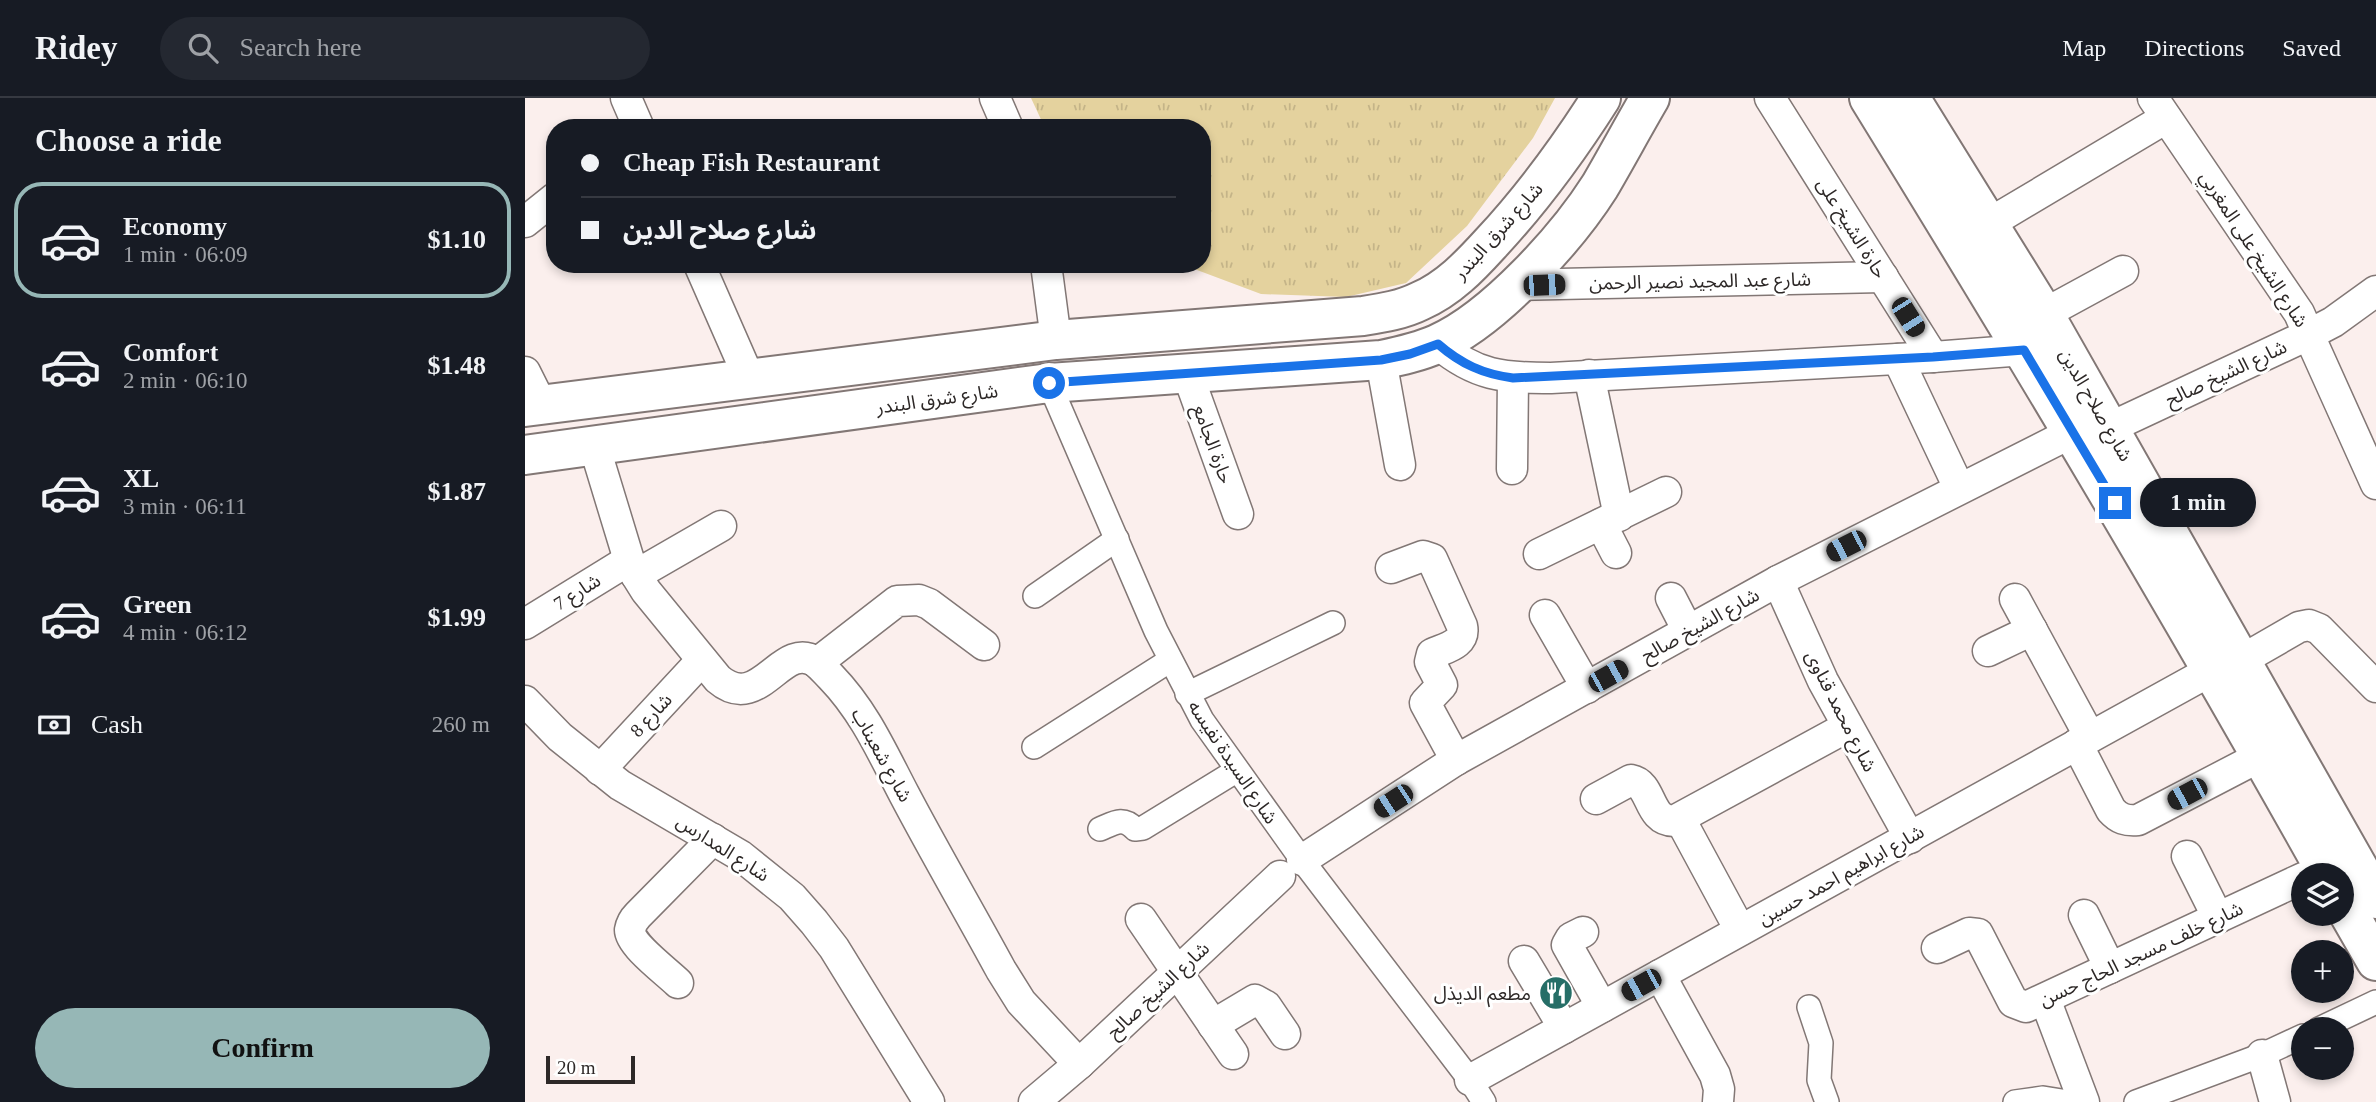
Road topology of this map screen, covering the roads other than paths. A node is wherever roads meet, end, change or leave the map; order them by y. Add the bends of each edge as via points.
1 (626, 98) edge
2 (995, 98) edge
3 (1601, 98) edge
4 (1650, 98) edge
5 (1770, 98) edge
6 (1869, 98) edge
7 (1910, 98) edge
8 (2160, 108) edge
9 (635, 119) edge
10 (1004, 119) edge
11 (546, 205) edge
12 (525, 222) edge
13 (1988, 224) junction
14 (2123, 271) dead end
15 (703, 273) edge
16 (1047, 273) edge
17 (1883, 277) junction
18 (1518, 285) junction
19 (2375, 293) edge
20 (2044, 314) junction
21 (2310, 334) junction
22 (1056, 340) junction
23 (1438, 344) junction
24 (2024, 350) junction
25 (1933, 357) junction
26 (1898, 359) junction
27 (1381, 360) junction
28 (1188, 375) junction
29 (1589, 375) junction
30 (749, 378) junction
31 (1513, 378) junction
32 (1049, 383) junction
33 (530, 394) edge
34 (2091, 430) junction
35 (594, 445) junction
36 (525, 455) edge
37 (1400, 465) dead end
38 (1512, 469) dead end
39 (2376, 484) edge
40 (1959, 488) junction
41 (1666, 492) dead end
42 (1238, 514) dead end
43 (1610, 520) junction
44 (721, 526) dead end
45 (1117, 539) junction
46 (1539, 554) dead end
47 (1616, 554) dead end
48 (633, 568) junction
49 (1391, 568) dead end
50 (1778, 581) junction
51 (1035, 596) dead end
52 (1671, 598) dead end
53 (2015, 599) dead end
54 (1545, 615) dead end
55 (1333, 623) dead end
56 (525, 624) edge
57 (2032, 630) junction
58 (1688, 631) junction
59 (984, 645) dead end
60 (1988, 650) dead end
61 (702, 660) junction
62 (1170, 661) junction
63 (817, 663) junction
64 (2226, 665) junction
65 (2371, 675) edge
66 (1587, 688) junction
67 (1187, 694) junction
68 (525, 701) edge
69 (1847, 727) junction
70 (2084, 741) junction
71 (1034, 747) dead end
72 (2261, 756) junction
73 (1456, 760) junction
74 (600, 770) junction
75 (1236, 771) junction
76 (1596, 799) dead end
77 (1680, 819) junction
78 (1100, 829) dead end
79 (1910, 838) junction
80 (713, 839) junction
81 (2187, 856) dead end
82 (2313, 863) edge
83 (1291, 868) junction
84 (2291, 890) edge
85 (2376, 899) edge
86 (2084, 915) dead end
87 (2218, 918) junction
88 (1141, 919) dead end
89 (2353, 926) edge
90 (1740, 930) junction
91 (1583, 932) dead end
92 (1937, 948) dead end
93 (1524, 961) dead end
94 (2376, 961) edge
95 (2109, 968) junction
96 (1177, 972) junction
97 (1660, 975) junction
98 (678, 983) dead end
99 (2045, 999) junction
100 (2376, 1002) edge
101 (1602, 1007) junction
102 (1809, 1007) dead end
103 (2344, 1017) edge
104 (1213, 1025) junction
105 (1564, 1028) junction
106 (1285, 1034) dead end
107 (2291, 1042) edge
108 (1233, 1054) dead end
109 (2262, 1055) junction
110 (1079, 1064) junction
111 (1477, 1091) edge
112 (1047, 1098) edge
113 (2149, 1100) edge
114 (929, 1102) edge
115 (1718, 1102) edge
116 (1828, 1102) edge
117 (2015, 1102) edge
118 (2068, 1102) edge
119 (2084, 1102) edge
120 (2275, 1102) edge

1 - 9 street
2 - 10 street
3 - 22 main road, شارع شرق البندر via 1518,214 1470,265 1421,301 1363,316
4 - 18 main road, شارع شرق البندر via 1598,188
5 - 17 street, حارة الشيخ على
6 - 24 main road, شارع صلاح الدين
7 - 13 main road, شارع صلاح الدين
8 - 13 street
8 - 21 street, شارع الشيخ على المغربي
11 - 12 street
13 - 20 main road, شارع صلاح الدين
14 - 20 street
15 - 30 street
16 - 22 street
17 - 18 street, شارع عبد المجيد نصير الرحمن
17 - 25 street, حارة الشيخ على
18 - 23 main road, شارع شرق البندر via 1464,330
19 - 21 street, شارع الشيخ صالح
20 - 34 main road, شارع صلاح الدين
21 - 34 street, شارع الشيخ صالح
21 - 39 street, شارع الشيخ على المغربي
22 - 30 main road, شارع شرق البندر
23 - 27 main road, شارع شرق البندر
23 - 31 street via 1473,368
24 - 25 street
24 - 34 main road, شارع صلاح الدين
25 - 26 street
26 - 29 street
26 - 40 street
27 - 28 main road, شارع شرق البندر
27 - 37 street
28 - 32 main road, شارع شرق البندر
28 - 42 street, حارة الجامع
29 - 31 street
29 - 43 street
30 - 33 main road, شارع شرق البندر
31 - 38 street
32 - 35 main road, شارع شرق البندر
32 - 45 street, شارع السيدة نفيسه
34 - 40 street, شارع الشيخ صالح
34 - 64 main road, شارع صلاح الدين
35 - 36 main road, شارع شرق البندر
35 - 48 street
40 - 50 street, شارع الشيخ صالح
41 - 43 street
43 - 46 street
43 - 47 street
44 - 48 street, شارع 7
45 - 51 street
45 - 62 street, شارع السيدة نفيسه
48 - 56 street, شارع 7
48 - 61 street
49 - 73 street via 1423,556 1432,559 1462,626 1461,639 1431,654 1430,662 1442,685 1425,703
50 - 58 street, شارع الشيخ صالح
50 - 69 street, شارع محمد قناوى
52 - 58 street
53 - 57 street
54 - 66 street
55 - 67 street
57 - 60 street
57 - 70 street
58 - 66 street, شارع الشيخ صالح
59 - 63 street via 929,604 908,599 897,601
61 - 63 street via 725,685 742,690 791,660
61 - 74 street, شارع 8
62 - 67 street, شارع السيدة نفيسه
62 - 71 street
63 - 110 street, شارع شعبناب via 870,727 1021,1002
64 - 65 street, شارع ابراهيم احمد حسين via 2309,625
64 - 70 street, شارع ابراهيم احمد حسين
64 - 72 main road, شارع صلاح الدين
64 - 85 main road, شارع صلاح الدين
66 - 73 street, شارع الشيخ صالح
67 - 75 street, شارع السيدة نفيسه
68 - 74 street, شارع المدارس
69 - 77 street
69 - 79 street, شارع محمد قناوى
70 - 72 street via 2111,810 2128,821
70 - 79 street, شارع ابراهيم احمد حسين
72 - 82 main road, شارع صلاح الدين
73 - 83 street, شارع الشيخ صالح
74 - 80 street, شارع المدارس
75 - 78 street via 1143,828 1135,829 1120,820
75 - 83 street, شارع السيدة نفيسه
76 - 77 street via 1635,780 1661,818
77 - 90 street
79 - 90 street, شارع ابراهيم احمد حسين
80 - 98 street via 638,915 630,929 637,945
80 - 114 street, شارع المدارس via 768,875 814,922
81 - 87 street
83 - 96 street, شارع الشيخ صالح
83 - 111 street, شارع السيدة نفيسه
84 - 87 street, شارع خلف مسجد الحاج حسن
86 - 95 street
87 - 95 street, شارع خلف مسجد الحاج حسن
88 - 96 street
89 - 94 main road, شارع صلاح الدين
90 - 97 street, شارع ابراهيم احمد حسين
91 - 101 street via 1571,937 1567,945
92 - 99 street, شارع خلف مسجد الحاج حسن via 1974,932 1981,937 2013,1002 2026,1007
93 - 105 street
95 - 99 street, شارع خلف مسجد الحاج حسن
96 - 104 street
96 - 110 street, شارع الشيخ صالح
97 - 101 street, شارع ابراهيم احمد حسين
97 - 115 street via 1715,1075
99 - 119 street
100 - 103 street
101 - 105 street, شارع ابراهيم احمد حسين
102 - 116 street via 1821,1043 1819,1080
104 - 106 street via 1255,1000 1266,1006
104 - 108 street
105 - 111 street, شارع ابراهيم احمد حسين
107 - 109 street
109 - 113 street
109 - 120 street
110 - 112 street, شارع الشيخ صالح
117 - 118 street via 2043,1098

